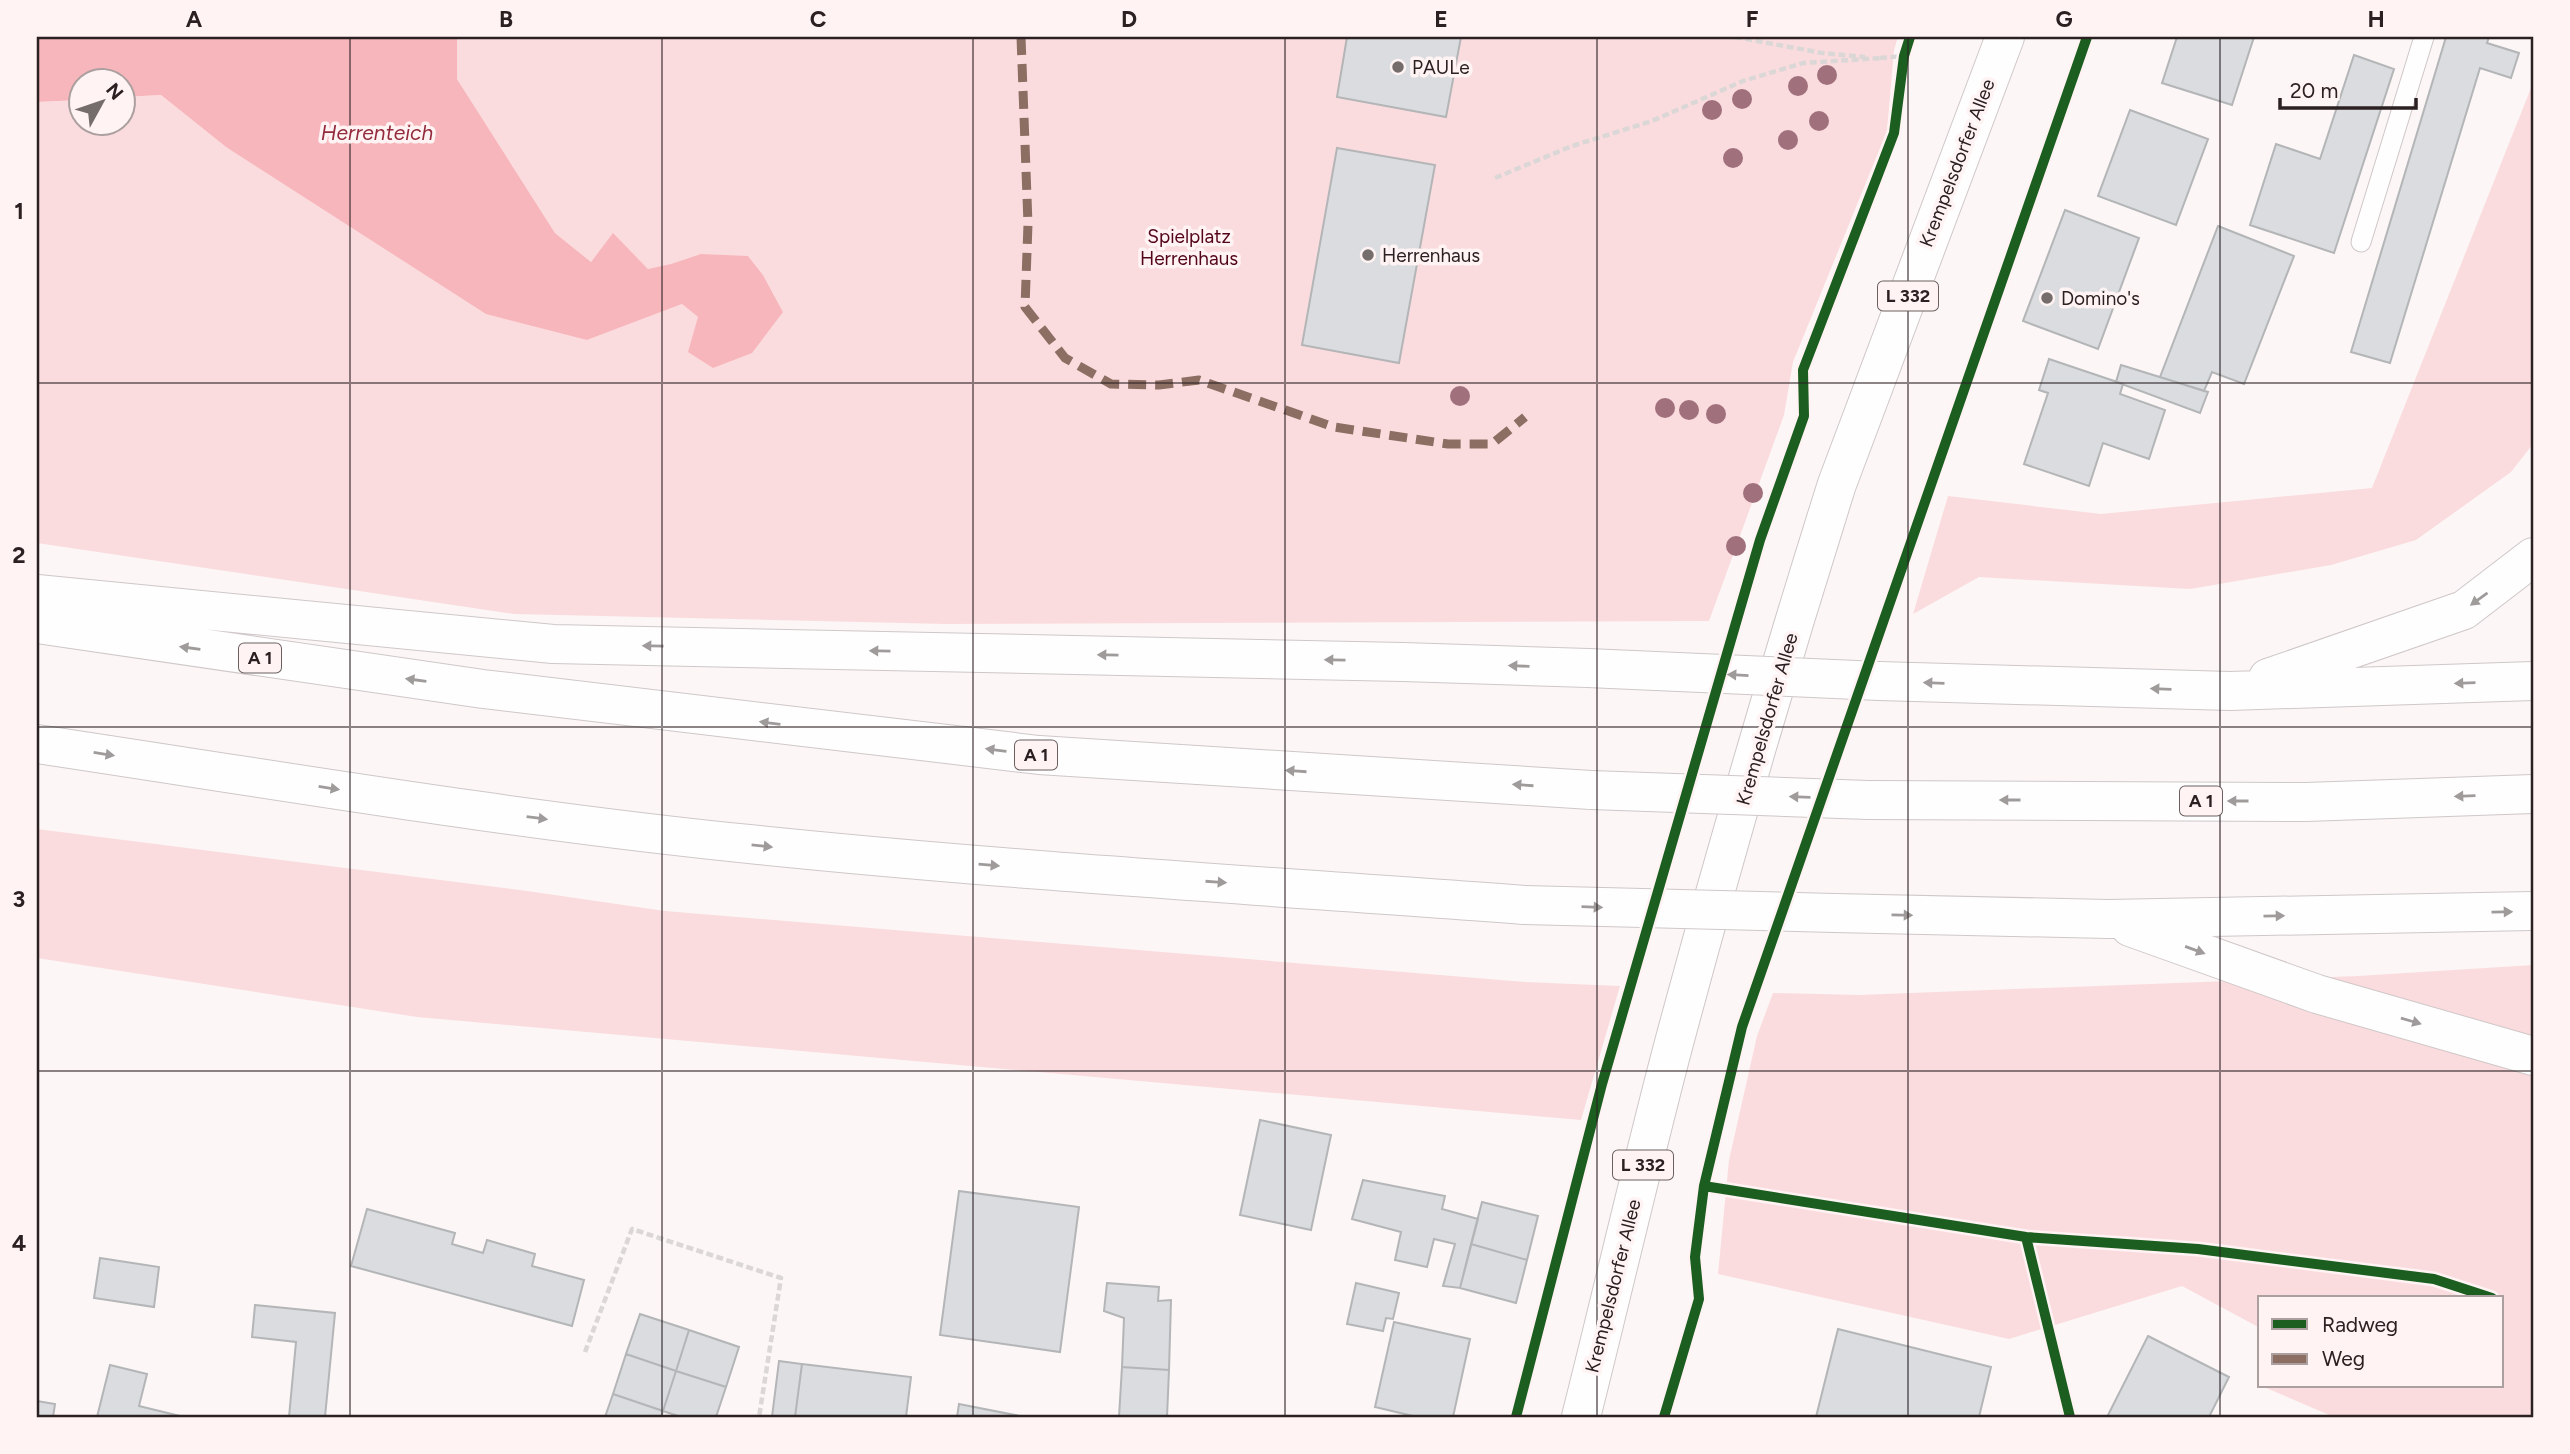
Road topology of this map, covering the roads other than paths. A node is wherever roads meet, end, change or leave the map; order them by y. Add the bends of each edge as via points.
1 (2005, 37) edge
2 (2424, 37) edge
3 (2361, 242) dead end
4 (2533, 557) edge
5 (37, 594) edge
6 (37, 624) edge
7 (2533, 681) edge
8 (2230, 691) junction
9 (37, 744) edge
10 (2533, 793) edge
11 (2533, 911) edge
12 (2108, 919) junction
13 (2533, 1056) edge
14 (1581, 1417) edge

1 - 14 main road, Krempelsdorfer Allee / L 332 via 1814,556 1691,982
2 - 3 lane
4 -> 8 main road via 2464,610
8 -> 5 main road, bridge via 1389,661 553,644
10 -> 6 main road, A 1, bridge via 2306,802 1868,800 1591,790 1039,755 483,690
7 -> 8 main road
9 -> 12 main road, bridge via 469,810 757,845 1044,870 1524,905
12 -> 11 main road
12 -> 13 main road via 2317,994

